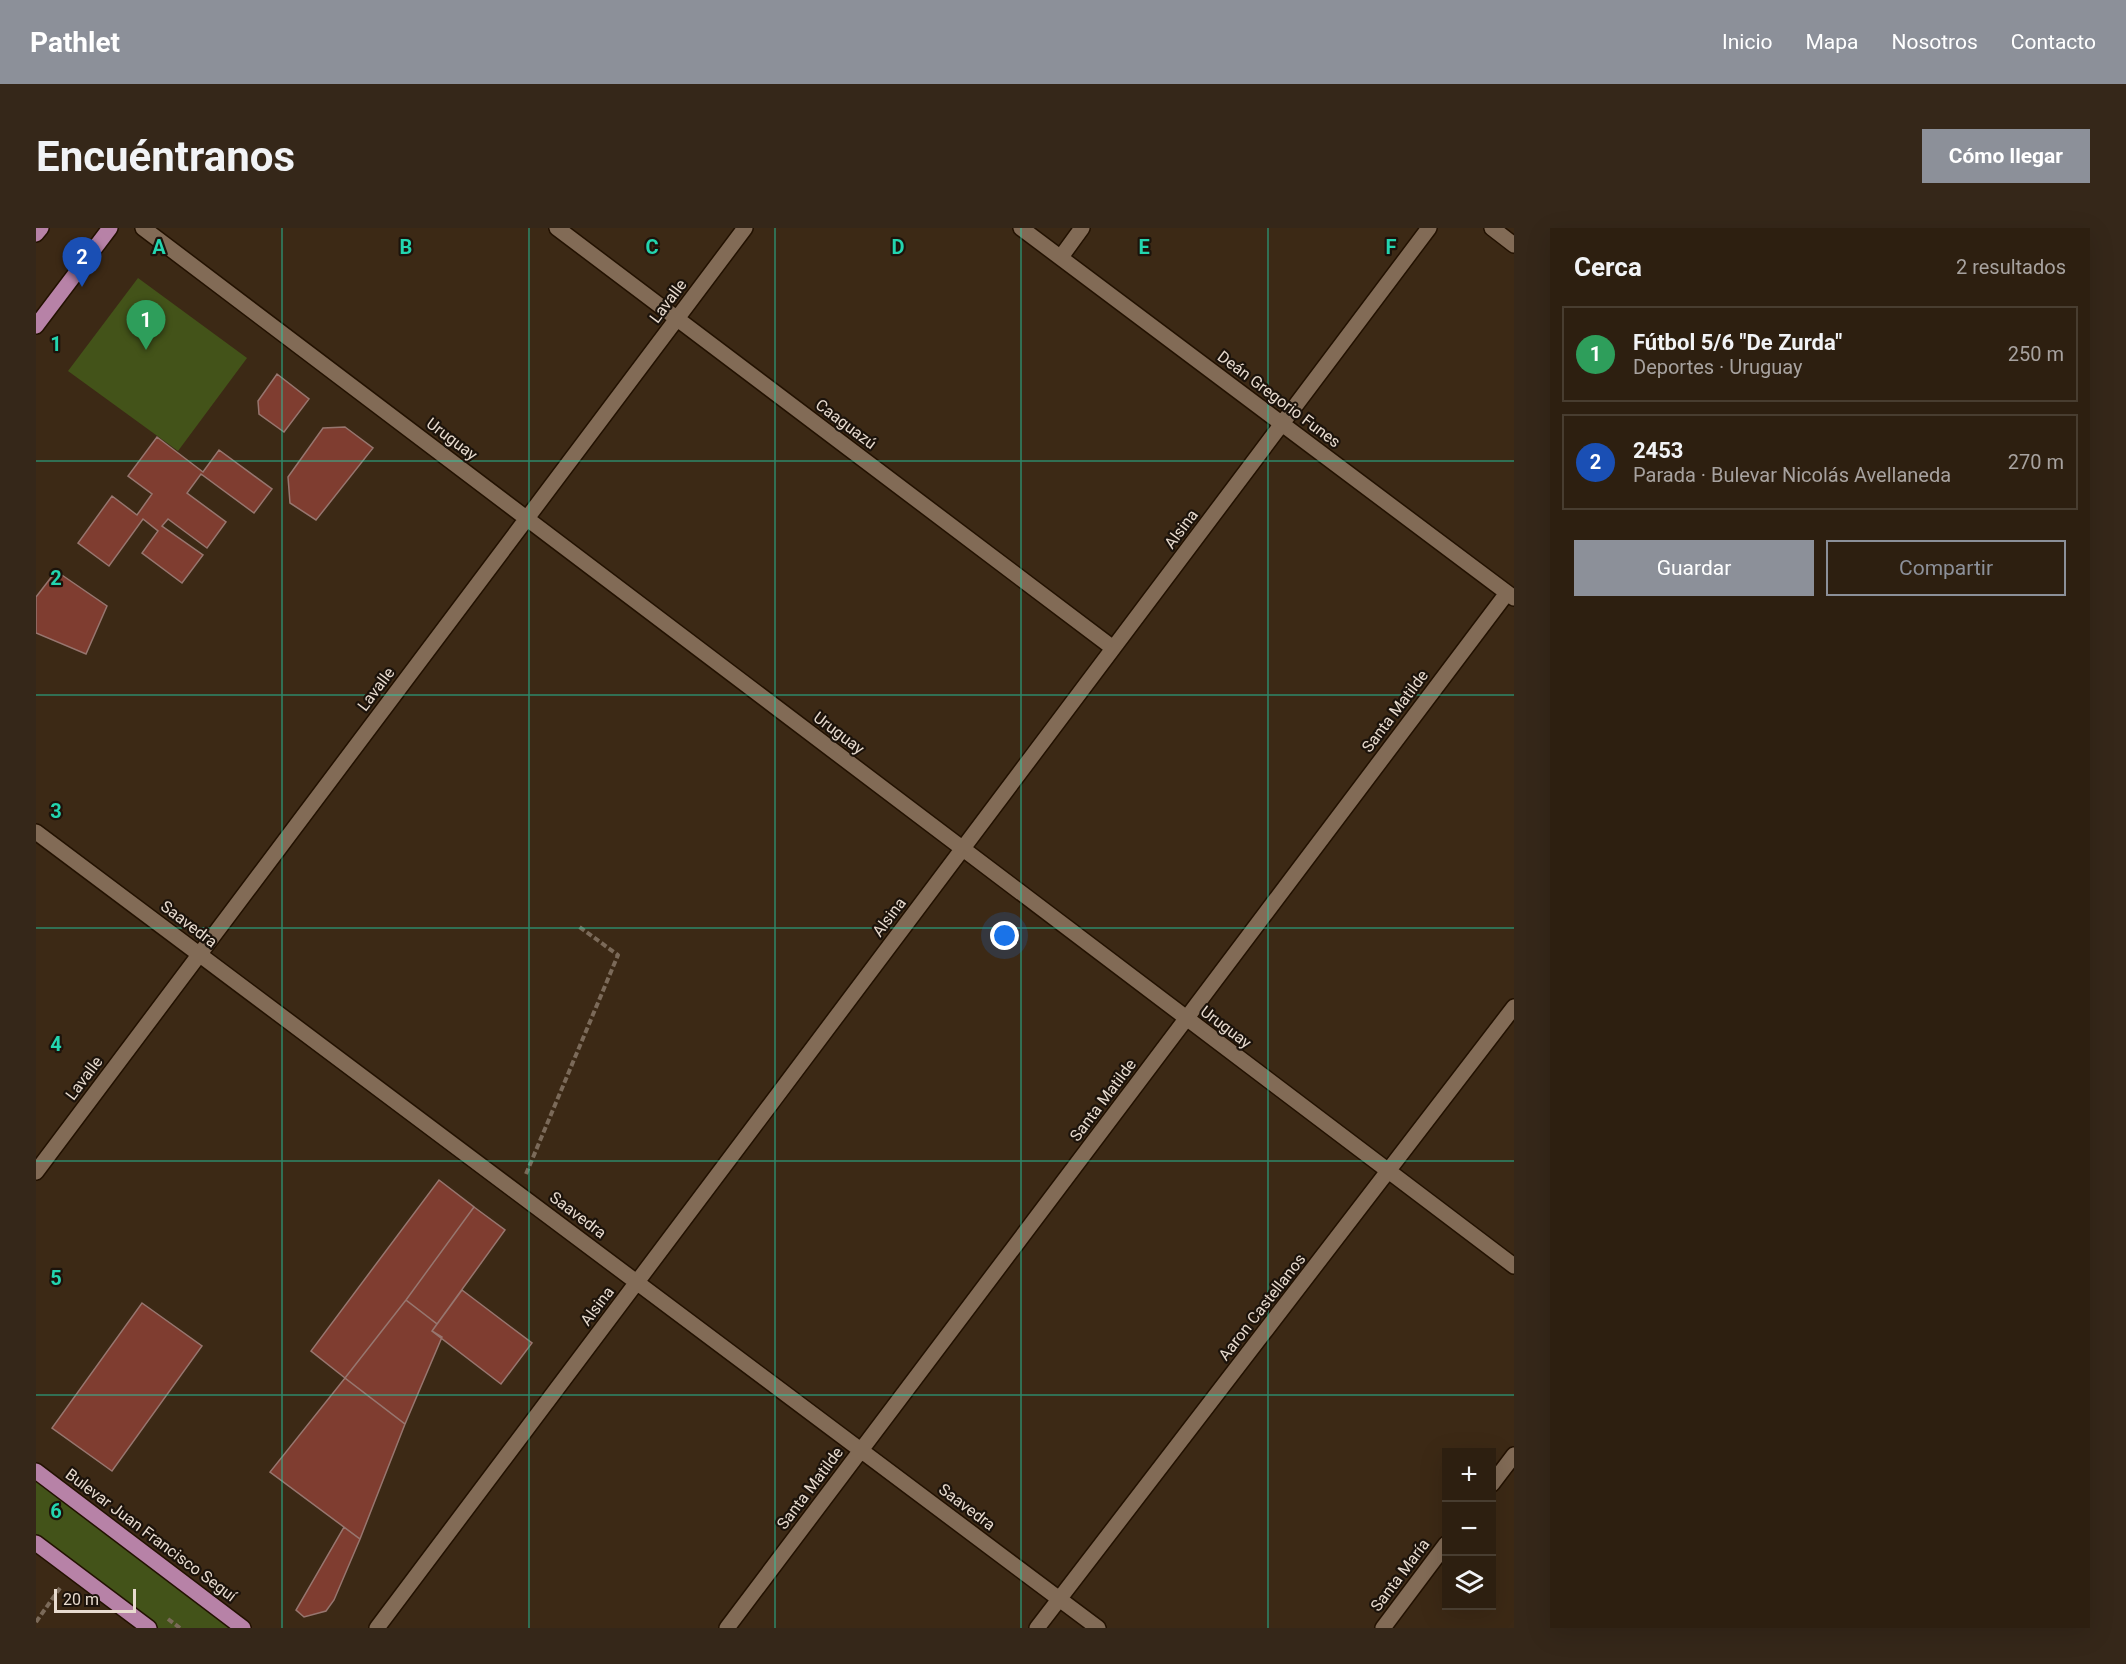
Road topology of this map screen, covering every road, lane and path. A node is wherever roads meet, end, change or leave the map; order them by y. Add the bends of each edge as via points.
1 (41, 228) edge
2 (110, 228) edge
3 (143, 228) edge
4 (557, 228) edge
5 (746, 228) edge
6 (1022, 228) edge
7 (1082, 228) edge
8 (1429, 228) edge
9 (1492, 228) edge
10 (36, 234) edge
11 (1514, 245) edge
12 (1061, 257) junction
13 (677, 319) junction
14 (36, 326) edge
15 (1282, 424) junction
16 (527, 519) junction
17 (1511, 595) edge
18 (1113, 648) junction
19 (36, 832) edge
20 (963, 849) junction
21 (578, 926) dead end
22 (200, 955) junction
23 (1514, 1006) edge
24 (1186, 1019) junction
25 (36, 1172) edge
26 (1388, 1172) junction
27 (518, 1193) junction
28 (1514, 1266) edge
29 (637, 1282) junction
30 (861, 1450) junction
31 (1514, 1455) edge
32 (36, 1471) edge
33 (1496, 1478) edge
34 (36, 1543) edge
35 (1442, 1549) edge
36 (73, 1571) junction
37 (1059, 1599) junction
38 (36, 1622) edge
39 (149, 1628) edge
40 (243, 1628) edge
41 (377, 1628) edge
42 (727, 1628) edge
43 (1037, 1628) edge
44 (1098, 1628) edge
45 (1383, 1628) edge

1 - 10 main road
2 - 14 main road
3 - 16 street, Uruguay
4 - 13 street, Caaguazú
5 - 13 street, Lavalle
6 - 12 street, Deán Gregorio Funes
7 - 12 street
8 - 15 street, Alsina
9 - 11 street
12 - 15 street, Deán Gregorio Funes
13 - 16 street, Lavalle
13 - 18 street, Caaguazú
15 - 17 street, Deán Gregorio Funes
15 - 18 street, Alsina
16 - 20 street, Uruguay
16 - 22 street, Lavalle
17 - 24 street, Santa Matilde
18 - 20 street, Alsina
19 - 22 street, Saavedra
20 - 24 street, Uruguay
20 - 29 street, Alsina
21 - 27 path via 618,955
22 - 25 street, Lavalle
22 - 27 street, Saavedra
23 - 26 street, Aaron Castellanos
24 - 26 street, Uruguay
24 - 30 street, Santa Matilde
26 - 28 street, Uruguay
26 - 37 street, Aaron Castellanos
27 - 29 street, Saavedra
29 - 30 street, Saavedra
29 - 41 street, Alsina
30 - 37 street, Saavedra
30 - 42 street, Santa Matilde
31 - 33 street
32 - 40 main road, Bulevar Juan Francisco Seguí
34 - 36 main road
35 - 45 street, Santa María
36 - 38 path
36 - 39 main road
37 - 43 street, Aaron Castellanos
37 - 44 street, Saavedra

